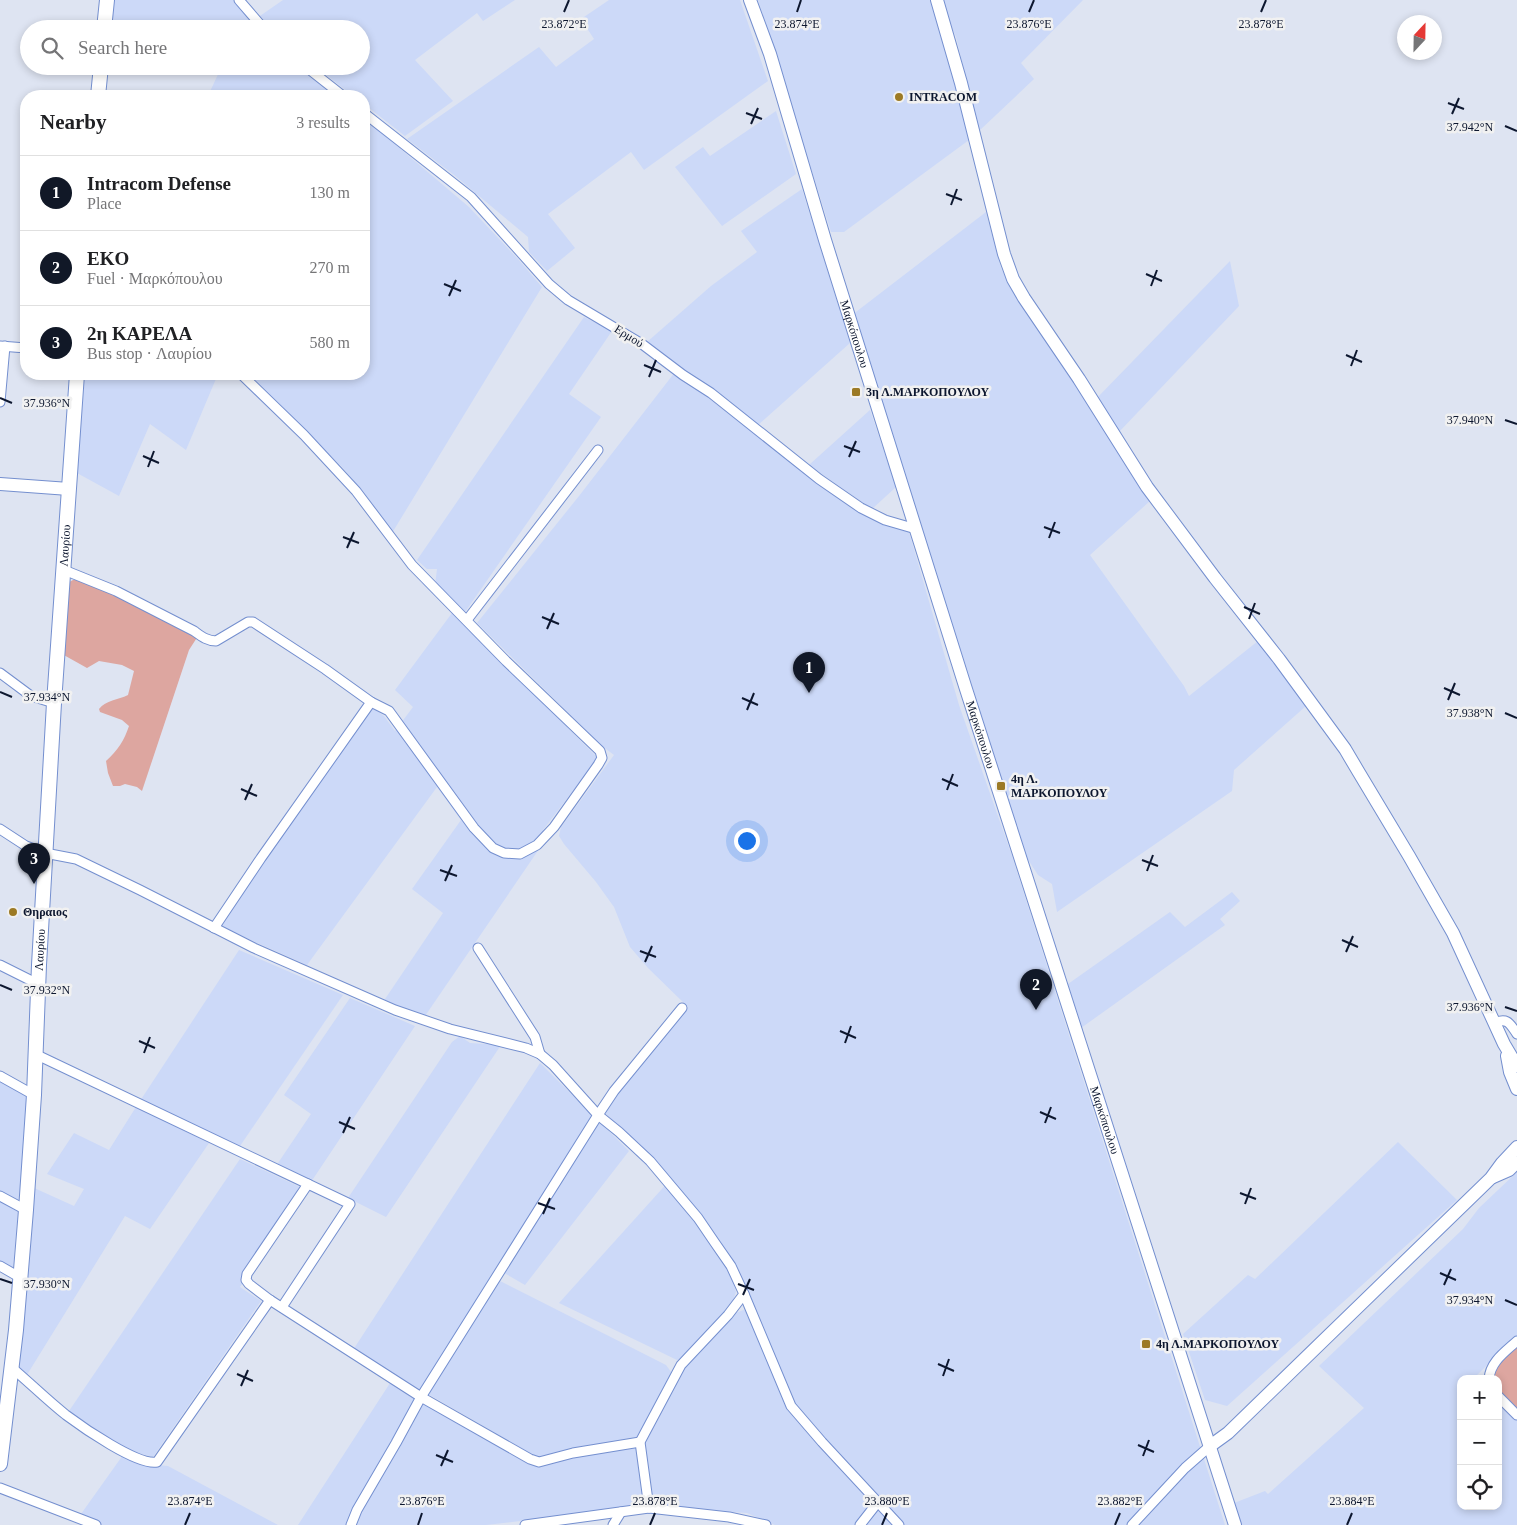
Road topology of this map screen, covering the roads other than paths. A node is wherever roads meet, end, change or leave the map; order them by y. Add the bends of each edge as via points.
1 (106, 0) edge
2 (239, 0) edge
3 (750, 0) edge
4 (936, 0) edge
5 (105, 20) edge
6 (256, 20) edge
7 (100, 75) edge
8 (317, 75) edge
9 (99, 90) edge
10 (335, 90) edge
11 (370, 118) edge
12 (2, 346) edge
13 (20, 348) edge
14 (77, 380) edge
15 (247, 380) edge
16 (0, 402) edge
17 (598, 450) dead end
18 (0, 484) edge
19 (69, 489) junction
20 (916, 529) junction
21 (64, 570) junction
22 (467, 620) junction
23 (0, 673) edge
24 (371, 702) junction
25 (54, 703) junction
26 (0, 829) edge
27 (45, 853) junction
28 (214, 928) junction
29 (478, 948) dead end
30 (0, 965) edge
31 (38, 984) junction
32 (682, 1008) dead end
33 (1494, 1023) junction
34 (1517, 1034) edge
35 (1504, 1044) junction
36 (35, 1054) junction
37 (540, 1054) junction
38 (1517, 1066) edge
39 (0, 1076) edge
40 (1517, 1089) edge
41 (34, 1095) junction
42 (598, 1115) junction
43 (1517, 1147) edge
44 (1517, 1162) edge
45 (1491, 1178) junction
46 (308, 1184) junction
47 (0, 1196) edge
48 (26, 1210) junction
49 (0, 1266) edge
50 (21, 1278) junction
51 (744, 1294) junction
52 (270, 1300) junction
53 (282, 1307) junction
54 (1517, 1341) edge
55 (11, 1367) junction
56 (1489, 1375) edge
57 (421, 1397) junction
58 (1502, 1400) edge
59 (1517, 1415) edge
60 (640, 1442) junction
61 (1210, 1446) junction
62 (0, 1464) edge
63 (0, 1488) edge
64 (878, 1502) junction
65 (649, 1508) junction
66 (621, 1512) junction
67 (96, 1525) edge
68 (351, 1525) edge
69 (531, 1525) edge
70 (612, 1525) edge
71 (766, 1525) edge
72 (860, 1525) edge
73 (900, 1525) edge
74 (1132, 1525) edge
75 (1235, 1525) edge

1 - 5 main road
2 - 6 street
3 - 20 street, Μαρκόπουλου via 770,54
4 - 33 street via 1013,279 1147,487 1345,750 1453,933
7 - 9 main road
8 - 10 street
11 - 20 street, Ερμού via 471,197 549,284 568,300 642,344 861,508 885,520
12 - 13 street
12 - 16 street
14 - 19 main road, Λαυρίου
15 - 22 street via 356,491 412,565
17 - 22 street
18 - 19 street
19 - 21 main road, Λαυρίου
20 - 61 street, Μαρκόπουλου
21 - 24 street via 116,591 212,641 252,622
21 - 25 main road, Λαυρίου
22 - 24 street via 600,751 602,758 598,765 554,827 536,845 520,854 493,848 474,828 389,711
23 - 25 street via 31,696
24 - 28 street
25 - 27 main road, Λαυρίου
26 - 27 street via 26,846
27 - 28 street via 76,859
27 - 31 main road, Λαυρίου
28 - 37 street via 395,1010
29 - 37 street via 535,1037
30 - 31 street
31 - 36 main road, Λαυρίου
32 - 42 street
33 - 34 street via 1505,1020
33 - 35 street
35 - 38 street
35 - 40 street
36 - 41 main road, Λαυρίου
36 - 46 street
37 - 42 street
39 - 41 street
41 - 48 main road, Λαυρίου
42 - 51 street via 650,1162 698,1218 731,1266
42 - 57 street
43 - 45 street
44 - 45 street via 1509,1170
45 - 61 street via 1228,1433
46 - 52 street via 246,1274 249,1284
46 - 53 street via 350,1204
47 - 48 street
48 - 50 main road, Λαυρίου
49 - 50 street
50 - 55 main road, Λαυρίου
51 - 60 street via 682,1365
51 - 64 street via 791,1406
52 - 53 street
52 - 55 street via 157,1462 125,1454 67,1415
53 - 57 street
54 - 56 street via 1495,1361
55 - 62 main road, Λαυρίου
57 - 60 street via 530,1460 540,1462
57 - 68 street
58 - 59 street
60 - 65 street
61 - 74 street
61 - 75 street, Μαρκόπουλου
63 - 67 street
64 - 72 street
64 - 73 street
65 - 66 street
65 - 71 street via 729,1516
66 - 69 street
66 - 70 street

